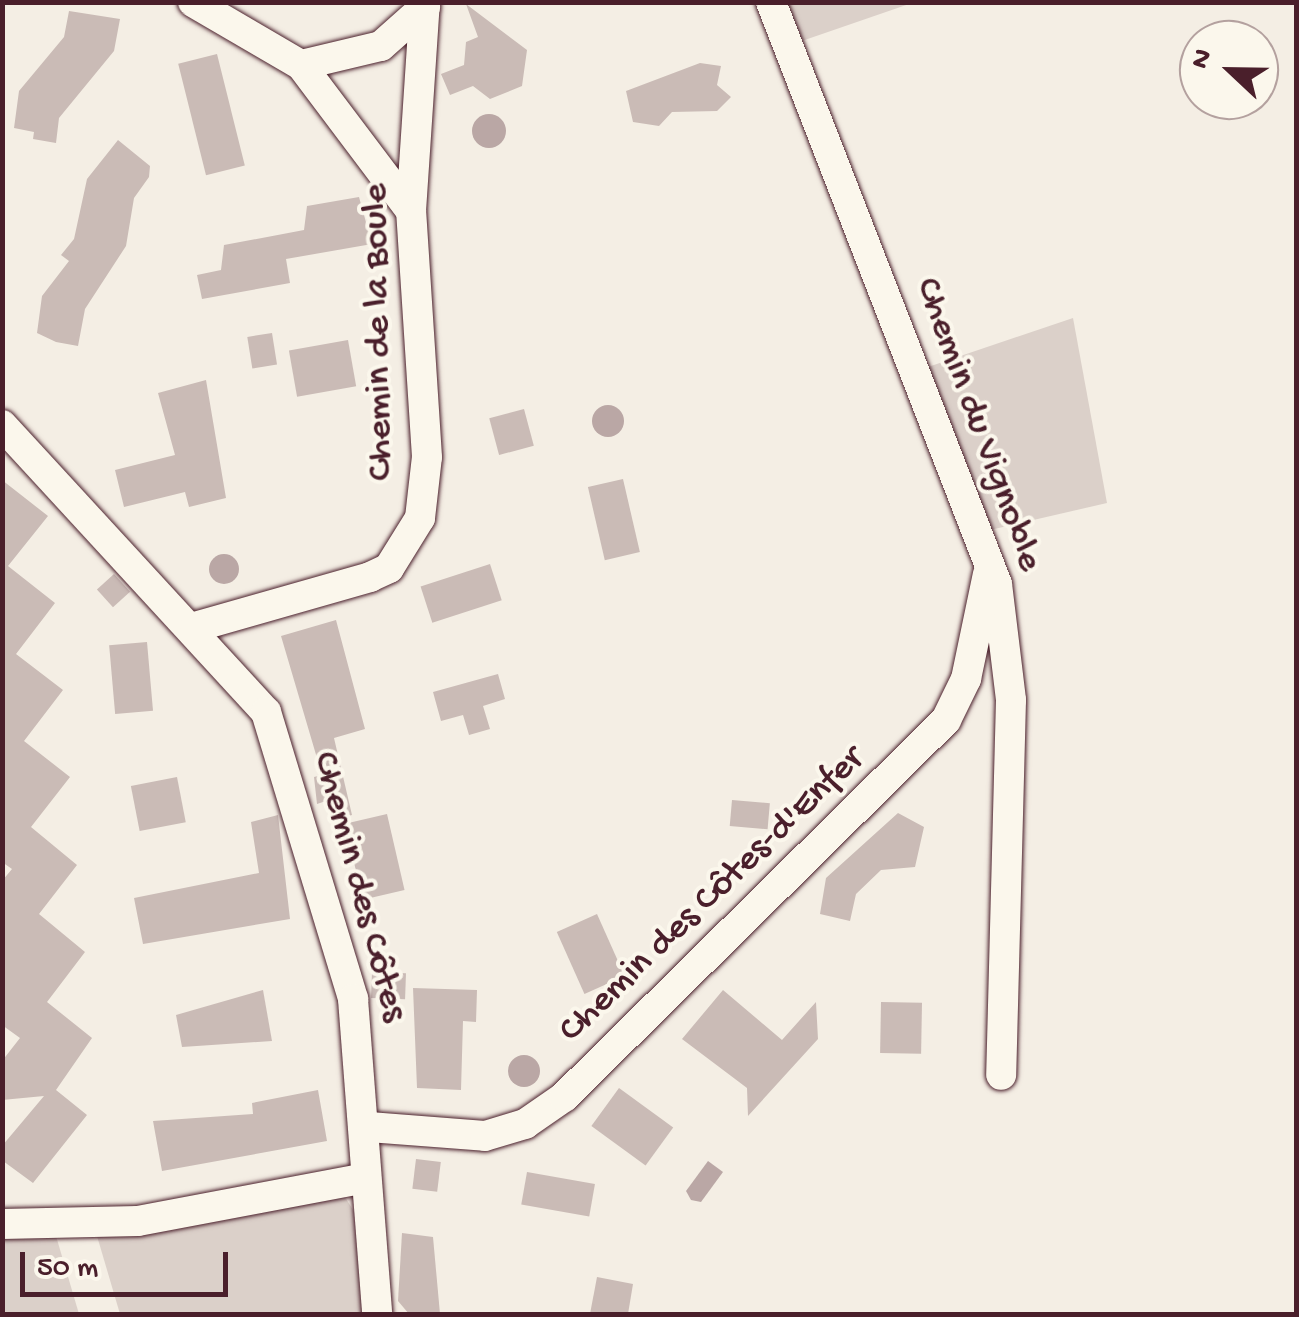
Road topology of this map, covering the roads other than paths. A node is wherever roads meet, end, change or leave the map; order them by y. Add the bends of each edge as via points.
1 (193, 2) edge
2 (771, 2) edge
3 (425, 5) edge
4 (301, 65) junction
5 (411, 210) junction
6 (2, 425) edge
7 (990, 563) junction
8 (195, 627) junction
9 (1001, 1075) dead end
10 (368, 1127) junction
11 (366, 1178) junction
12 (2, 1224) edge
13 (377, 1314) edge

1 - 4 street
2 - 7 street, Chemin du Vignoble
3 - 4 street via 381,46
3 - 5 street, Chemin de la Boule
4 - 5 street
5 - 8 street, Chemin de la Boule via 427,457 412,535 370,577
6 - 8 street, Chemin des Côtes
7 - 9 street, Chemin du Vignoble via 1011,700
7 - 10 street, Chemin des Côtes-d'Enfer via 966,680 946,720 564,1098 525,1124 485,1136
8 - 10 street, Chemin des Côtes via 255,692 301,810 354,999
10 - 11 street, Chemin des Côtes
11 - 12 street via 138,1222
11 - 13 street, Chemin des Côtes

